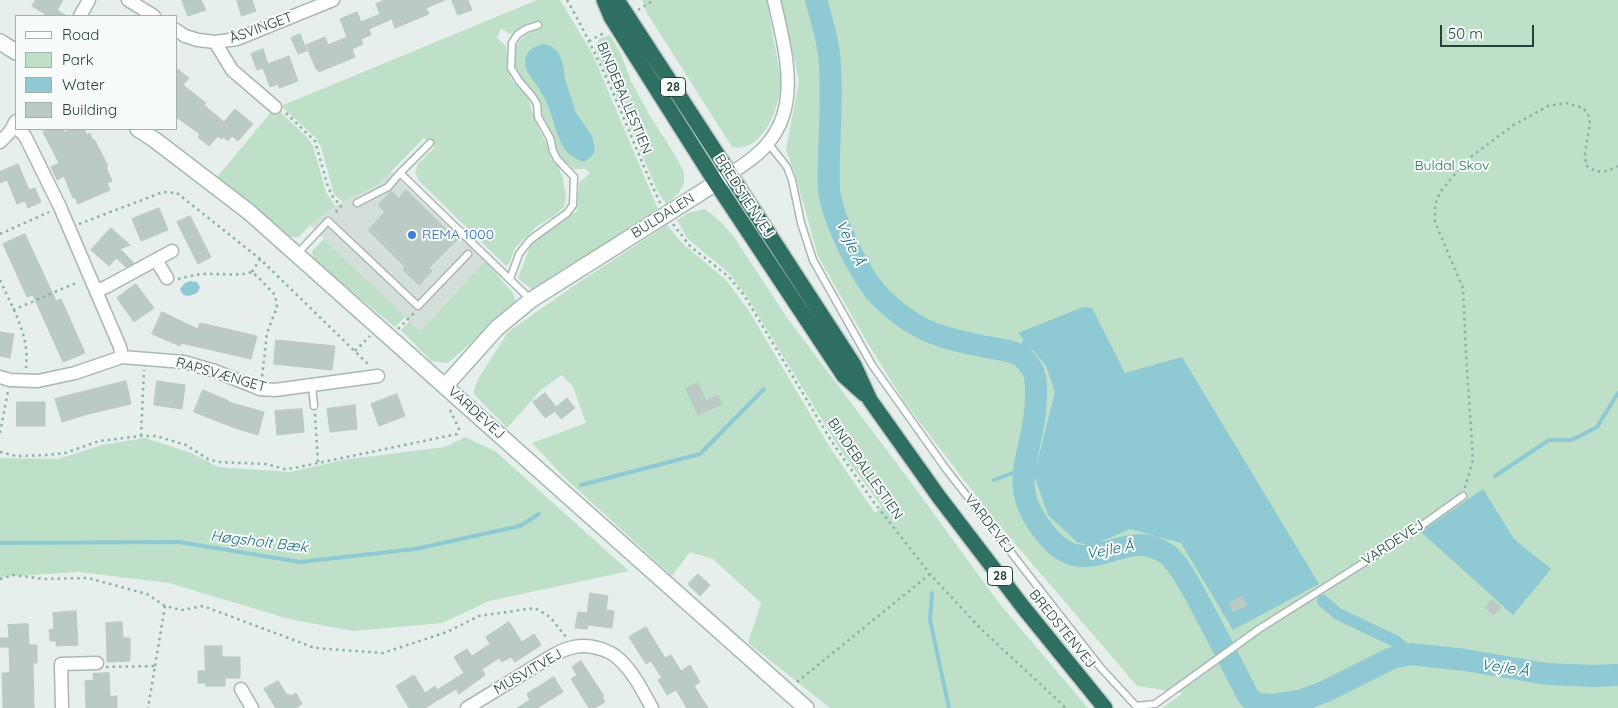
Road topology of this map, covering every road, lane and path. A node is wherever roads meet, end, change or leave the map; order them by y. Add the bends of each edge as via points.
1 (89, 0) edge
2 (128, 0) edge
3 (333, 0) edge
4 (567, 0) edge
5 (604, 0) edge
6 (616, 0) edge
7 (654, 0) edge
8 (774, 0) edge
9 (638, 10) dead end
10 (81, 15) edge
11 (152, 15) edge
12 (538, 25) dead end
13 (178, 31) edge
14 (606, 32) dead end
15 (589, 41) junction
16 (0, 42) edge
17 (215, 42) junction
18 (15, 51) edge
19 (275, 107) joint
20 (15, 126) edge
21 (20, 130) edge
22 (140, 130) edge
23 (0, 142) edge
24 (430, 143) dead end
25 (768, 143) junction
26 (1618, 166) edge
27 (400, 173) junction
28 (730, 174) junction
29 (716, 183) junction
30 (357, 203) dead end
31 (661, 205) dead end
32 (60, 208) junction
33 (328, 221) junction
34 (672, 223) dead end
35 (68, 228) junction
36 (0, 234) edge
37 (172, 251) dead end
38 (297, 254) junction
39 (468, 254) dead end
40 (260, 259) junction
41 (156, 260) junction
42 (252, 272) junction
43 (90, 276) junction
44 (166, 278) joint
45 (510, 279) junction
46 (0, 280) edge
47 (96, 291) junction
48 (531, 300) junction
49 (418, 306) junction
50 (13, 310) junction
51 (385, 332) junction
52 (355, 351) junction
53 (122, 357) junction
54 (144, 359) junction
55 (378, 376) joint
56 (5, 378) edge
57 (24, 381) junction
58 (312, 385) junction
59 (445, 386) junction
60 (260, 389) junction
61 (458, 397) junction
62 (870, 400) junction
63 (314, 406) joint
64 (0, 433) edge
65 (142, 436) junction
66 (0, 452) edge
67 (318, 463) junction
68 (1463, 496) joint
69 (930, 574) junction
70 (0, 578) edge
71 (165, 606) junction
72 (572, 648) junction
73 (97, 663) joint
74 (155, 666) junction
75 (241, 689) dead end
76 (786, 690) junction
77 (62, 708) edge
78 (148, 708) edge
79 (252, 708) edge
80 (467, 708) edge
81 (652, 708) edge
82 (806, 708) edge
83 (1066, 708) edge
84 (1105, 708) edge

1 - 10 street
2 - 11 street
3 - 17 street, ÅSVINGET via 237,39
4 - 15 path, BINDEBALLESTIEN
5 - 29 highway, BREDSTENVEJ / 28 via 611,17
6 - 28 highway, BREDSTENVEJ / 28
7 - 9 path
8 - 25 street, BULDALEN via 786,54 788,98 782,122
12 - 45 lane via 517,35 512,43 511,68 537,104 538,117 557,160 574,177 573,204 567,213 530,240 519,254
13 - 17 street, ÅSVINGET via 198,40
14 - 15 path
15 - 31 path, BINDEBALLESTIEN
16 - 18 street
17 - 19 street, ÅSVINGET via 232,70
19 - 33 path via 315,141 328,187 341,206
20 - 23 street
21 - 32 street
22 - 38 street, VARDEVEJ via 249,212
24 - 27 lane
25 - 28 street, BULDALEN
25 - 68 lane, VARDEVEJ via 787,167 792,180 813,260 872,365 946,469 1101,668 1136,706 1155,704 1259,629 1414,531
26 - 68 path via 1599,173 1586,165 1588,114 1583,108 1568,103 1548,106 1512,126 1468,159 1440,192 1435,205 1435,222 1463,288 1473,460
27 - 30 lane via 388,187
27 - 45 lane
28 - 29 street, BULDALEN
28 - 62 highway, BREDSTENVEJ / 28 via 854,365
29 - 48 street, BULDALEN
29 - 62 highway, BREDSTENVEJ / 28 via 844,376
32 - 35 street
32 - 36 path
33 - 38 lane
33 - 49 lane
34 - 69 path, BINDEBALLESTIEN via 690,246 729,277 744,295 832,442
35 - 40 path via 169,191 177,193
35 - 43 street
37 - 41 street
38 - 51 street, VARDEVEJ
39 - 49 lane
40 - 42 path
40 - 52 path
41 - 44 street
41 - 47 street
42 - 44 path
42 - 60 path via 276,296 277,307 267,334
43 - 47 street
43 - 50 path
45 - 48 lane
46 - 50 path
47 - 53 street
48 - 59 street, BULDALEN via 497,328
49 - 51 path
50 - 57 path via 26,341
51 - 52 path
51 - 59 street, VARDEVEJ
52 - 55 path
53 - 54 street, RAPSVÆNGET
53 - 57 street, RAPSVÆNGET via 75,373
54 - 60 street, RAPSVÆNGET via 184,362
54 - 65 path
55 - 58 street, RAPSVÆNGET
56 - 57 street, RAPSVÆNGET
56 - 64 path
58 - 60 street, RAPSVÆNGET
58 - 63 lane
59 - 61 street, VARDEVEJ
61 - 67 path via 449,408 460,429 457,434
61 - 76 street, VARDEVEJ
62 - 84 highway, BREDSTENVEJ / 28 via 945,505
63 - 67 path
65 - 66 path via 99,441 48,455 16,456
65 - 67 path via 156,436 186,445 218,462 266,464 284,469
69 - 76 path
69 - 83 path, BINDEBALLESTIEN via 980,628
70 - 71 path via 13,575 88,578 147,594
71 - 72 path via 182,610 203,606 314,648 383,653 447,632 479,616 535,608 550,617
71 - 74 path
72 - 80 street, MUSVITVEJ
72 - 81 street, MUSVITVEJ via 610,652 631,673
73 - 74 path via 101,667
73 - 77 street via 61,664
74 - 78 path
75 - 79 street
76 - 82 street, VARDEVEJ

